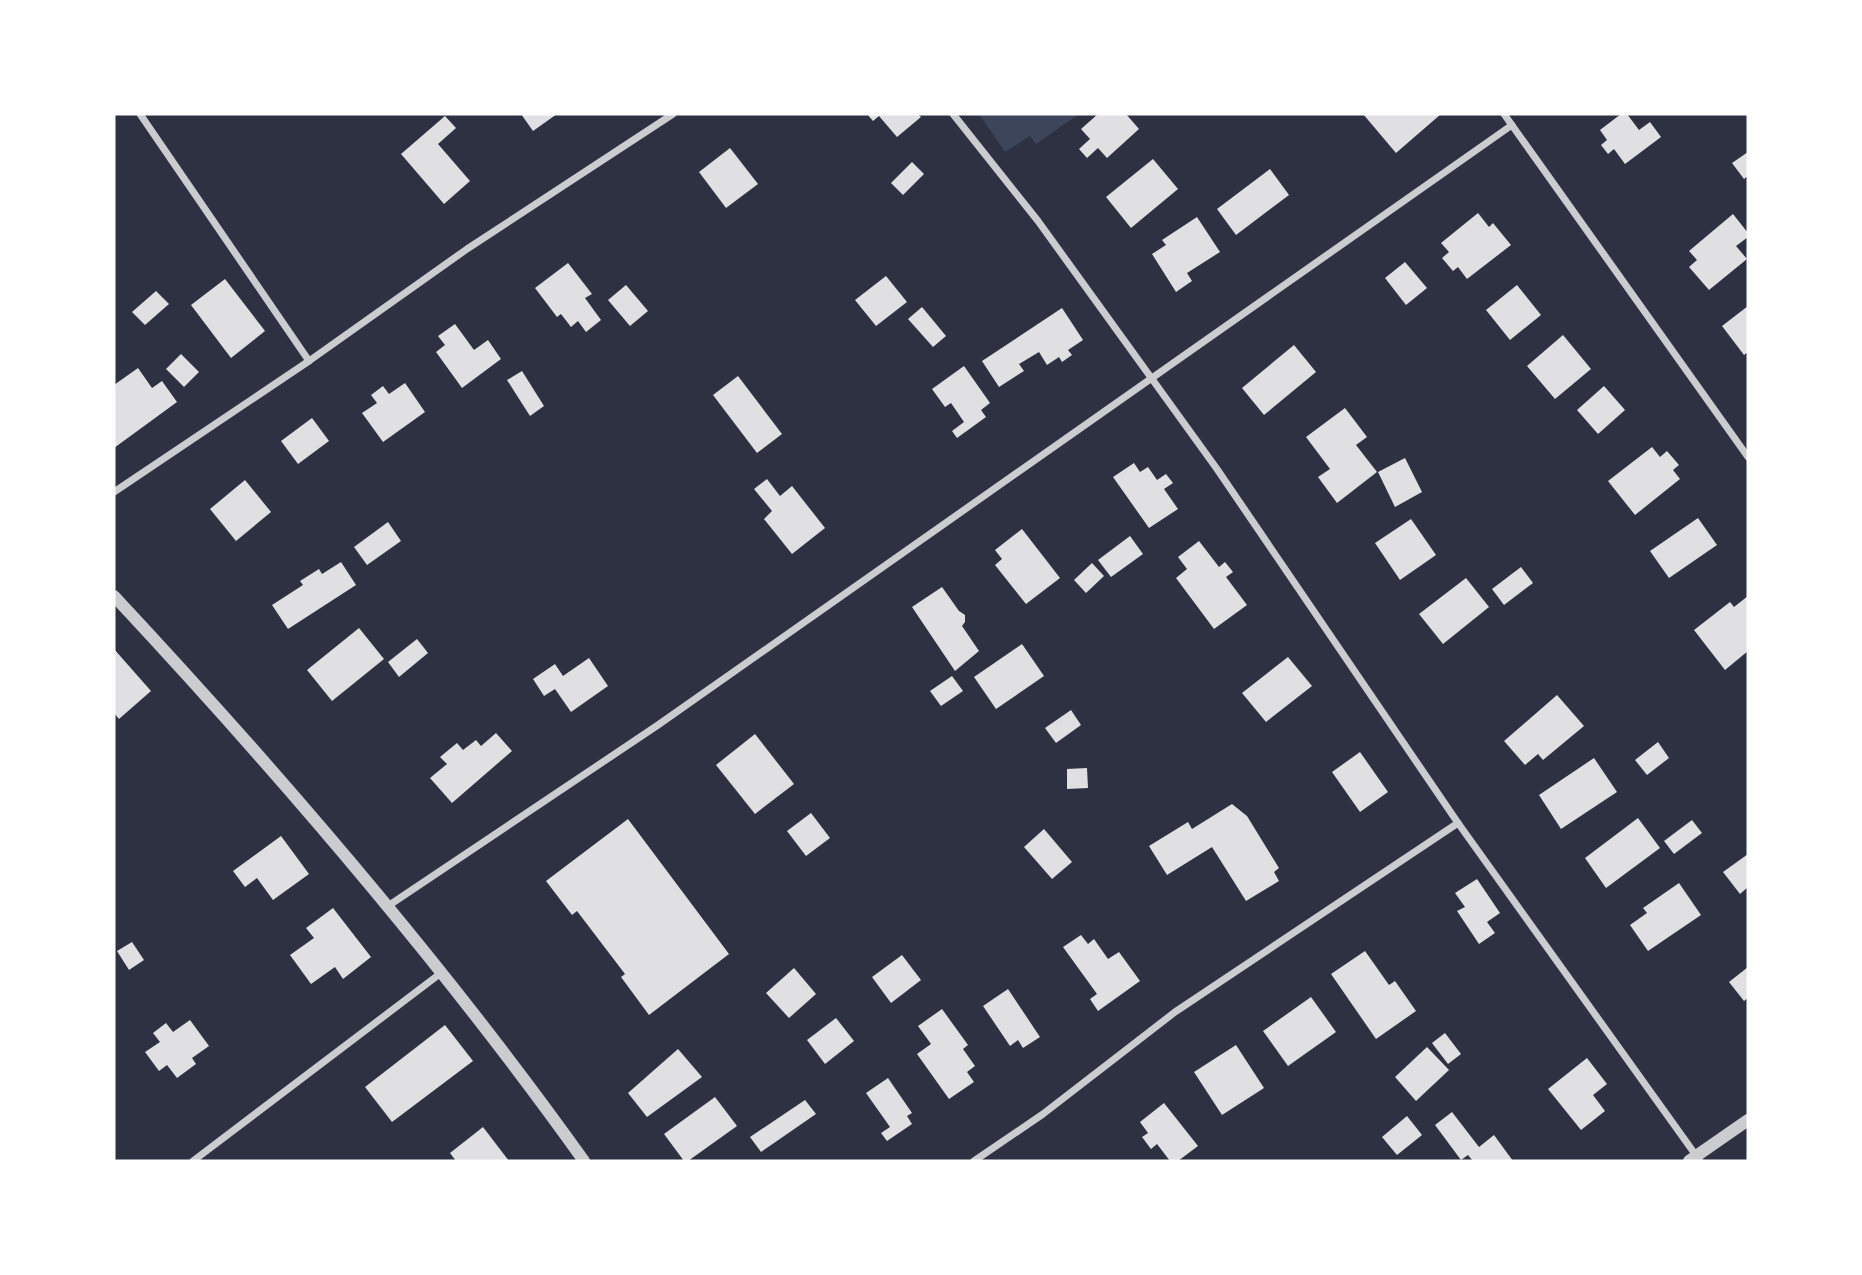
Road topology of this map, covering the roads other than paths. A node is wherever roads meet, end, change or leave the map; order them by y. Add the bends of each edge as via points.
1 (140, 114) edge
2 (673, 114) edge
3 (953, 114) edge
4 (1504, 114) edge
5 (1512, 125) junction
6 (309, 361) junction
7 (1151, 379) junction
8 (1748, 457) edge
9 (114, 492) edge
10 (114, 596) edge
11 (1458, 823) junction
12 (388, 906) junction
13 (441, 973) junction
14 (1748, 1120) edge
15 (1695, 1160) edge
16 (193, 1161) edge
17 (584, 1161) edge
18 (974, 1161) edge

1 - 6 street
2 - 6 street via 467,249
3 - 7 street via 1034,216
4 - 5 street
5 - 7 street
5 - 8 street
6 - 9 street
7 - 11 street
7 - 12 street via 658,725
10 - 12 street
11 - 15 street
11 - 18 street via 1175,1012 1044,1114
12 - 13 street
13 - 16 street
13 - 17 street via 513,1061
14 - 15 street

